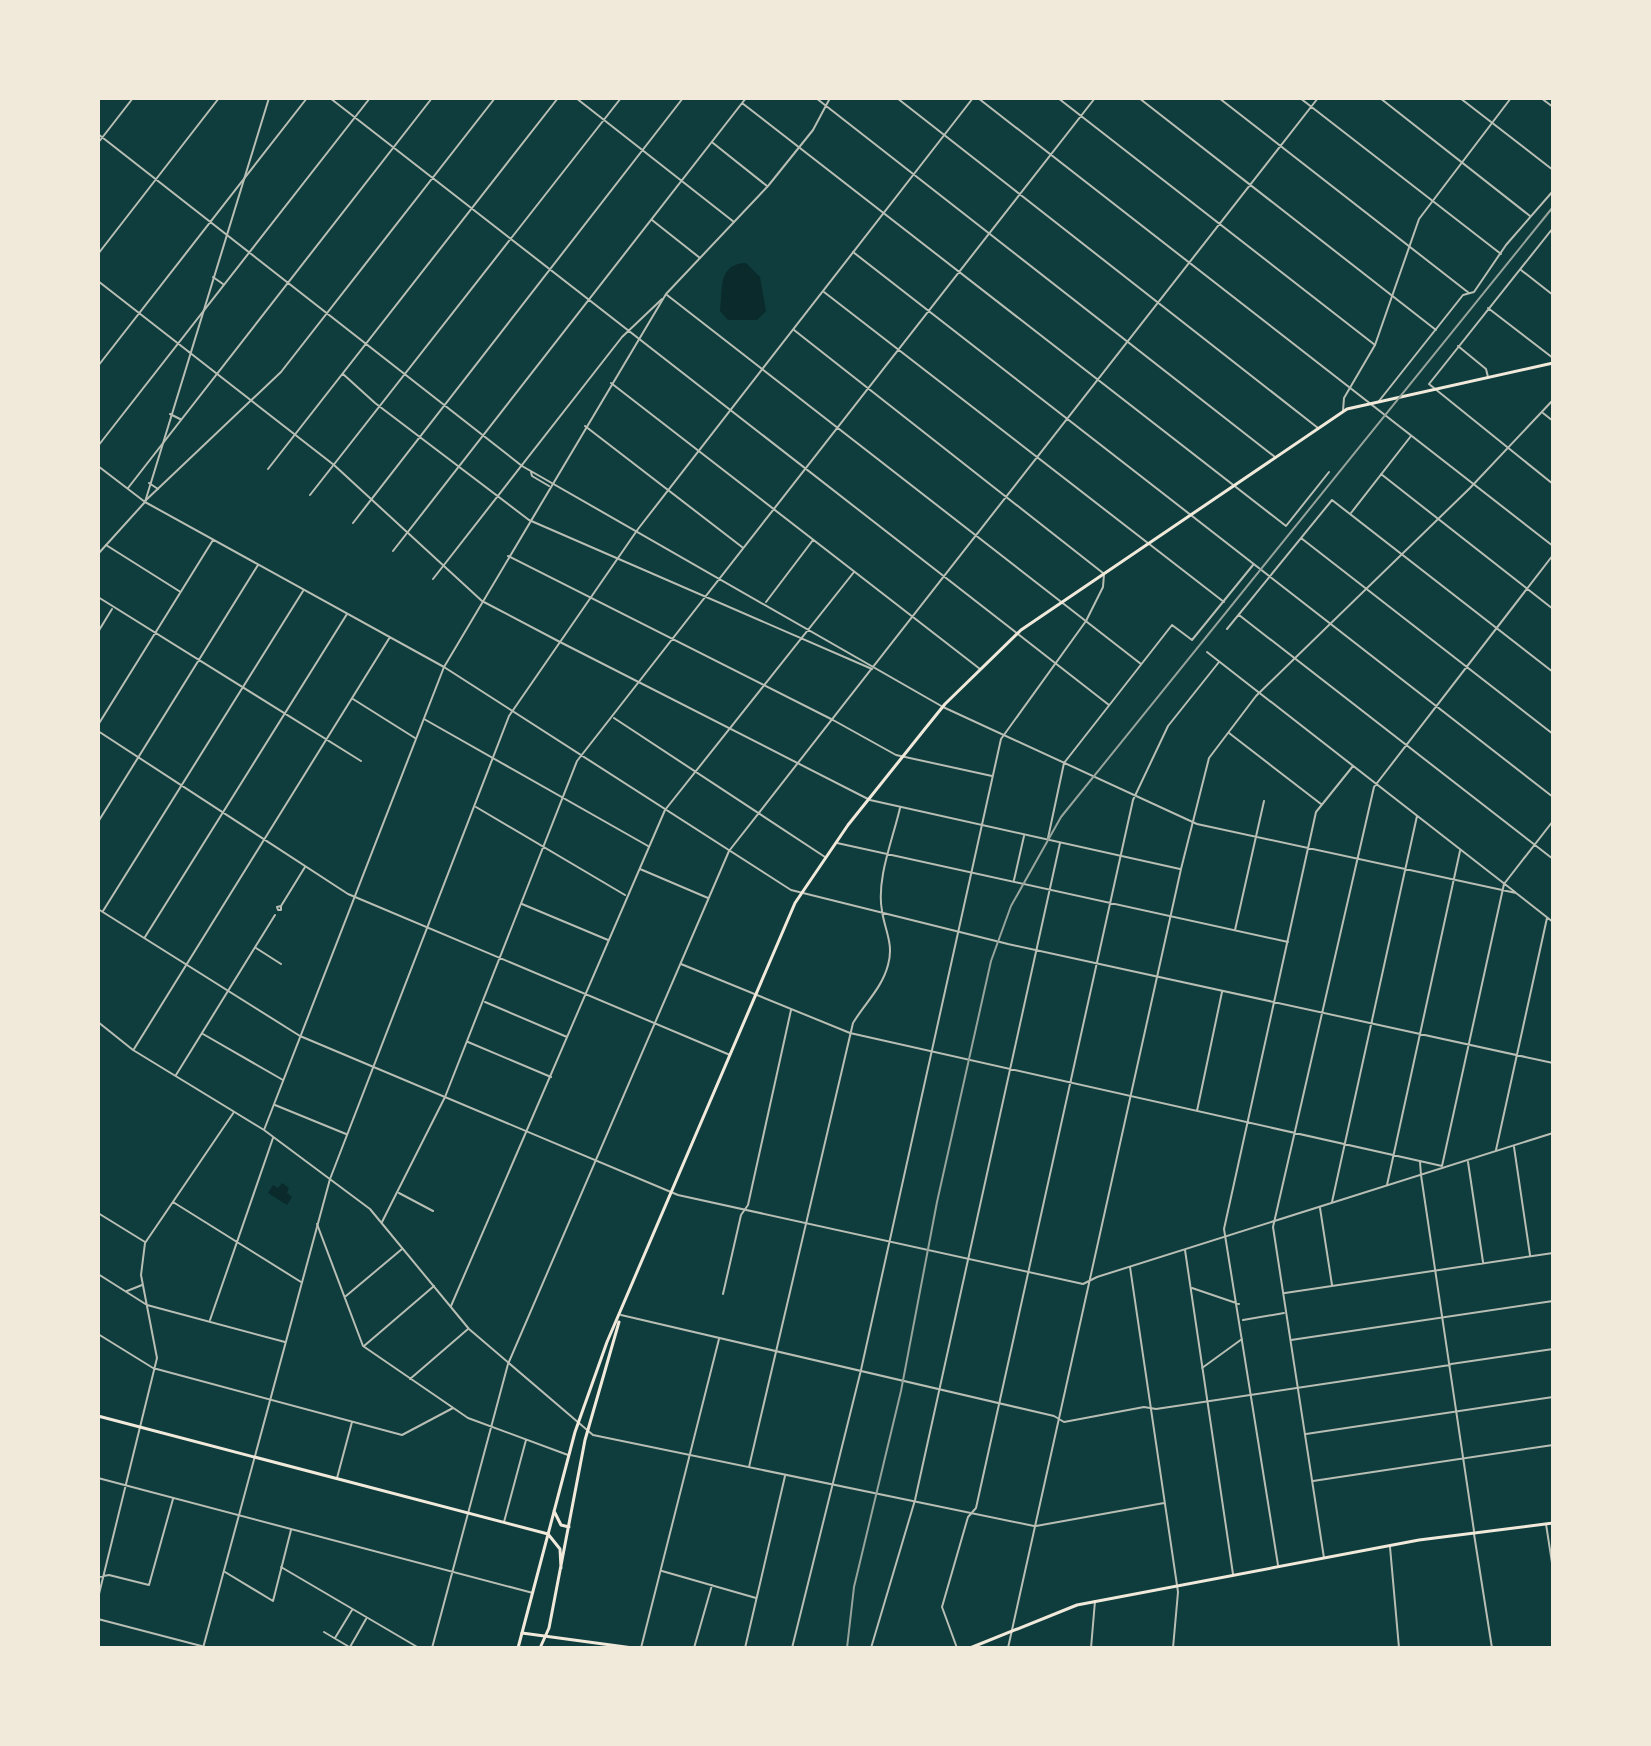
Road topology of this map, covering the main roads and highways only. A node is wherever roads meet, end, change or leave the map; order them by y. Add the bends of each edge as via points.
1 (1553, 360) edge
2 (621, 1315) junction
3 (98, 1416) edge
4 (554, 1511) junction
5 (1553, 1523) edge
6 (569, 1527) junction
7 (548, 1534) junction
8 (556, 1544) junction
9 (543, 1551) junction
10 (561, 1568) junction
11 (522, 1633) junction
12 (545, 1636) junction
13 (518, 1648) edge
14 (540, 1648) edge
15 (633, 1648) edge
16 (970, 1648) edge

1 - 2 main road via 1343,412 1017,634 943,707 868,799 803,893
2 - 4 main road via 578,1422
2 - 6 main road via 585,1440
3 - 7 main road
4 - 6 main road via 561,1525
4 - 7 main road
5 - 16 main road via 1390,1546 1095,1601
6 - 10 main road
7 - 8 main road
7 - 9 main road
8 - 9 main road
8 - 10 main road
9 - 11 main road
10 - 12 main road
11 - 12 main road
11 - 13 main road
12 - 14 main road
12 - 15 main road

